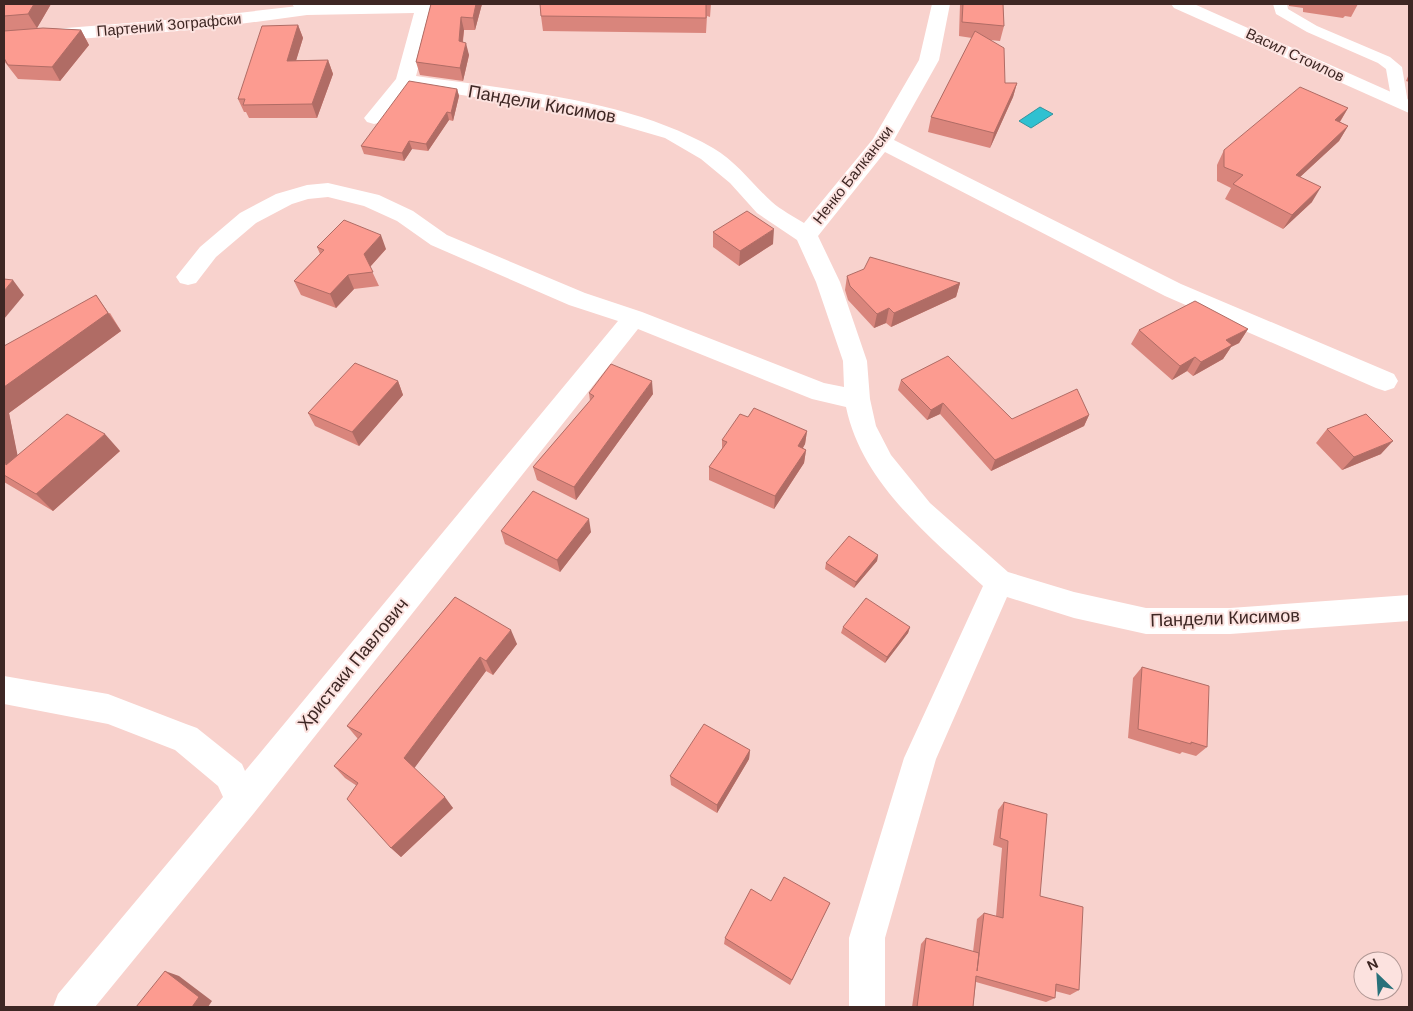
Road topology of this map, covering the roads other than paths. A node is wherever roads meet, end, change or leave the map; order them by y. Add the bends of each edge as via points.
1 (454, 4) edge
2 (941, 4) edge
3 (1180, 4) edge
4 (1280, 4) edge
5 (303, 7) edge
6 (425, 7) junction
7 (4, 39) edge
8 (404, 80) junction
9 (1405, 105) edge
10 (374, 118) dead end
11 (882, 142) junction
12 (806, 235) junction
13 (188, 277) dead end
14 (634, 318) junction
15 (1385, 381) dead end
16 (857, 399) junction
17 (999, 582) junction
18 (1409, 608) edge
19 (4, 690) edge
20 (242, 801) junction
21 (71, 1007) edge
22 (867, 1007) edge

1 - 6 street, Партений Зографски
2 - 11 street, Ненко Балкански via 929,60
3 - 9 street, Васил Стоилов
4 - 9 lane via 1281,11 1312,29 1394,67
5 - 6 street, Партений Зографски
5 - 7 street, Партений Зографски via 203,23
6 - 8 street
8 - 10 street
8 - 12 street, Пандели Кисимов via 582,107 672,134 708,154 738,178 765,208
11 - 12 street, Ненко Балкански
11 - 15 street via 1173,290
12 - 16 street, Пандели Кисимов via 828,282 855,361
13 - 14 street via 208,252 248,218 306,192 328,190 371,200 405,216 439,240 577,299
14 - 16 street via 821,392
14 - 20 street, Христаки Павлович
16 - 17 street, Пандели Кисимов via 863,426 882,463 920,510
17 - 18 street, Пандели Кисимов via 1074,605 1146,621 1230,621
17 - 22 street via 920,758 867,938
19 - 20 street via 108,709 186,739 230,776
20 - 21 street, Христаки Павлович

